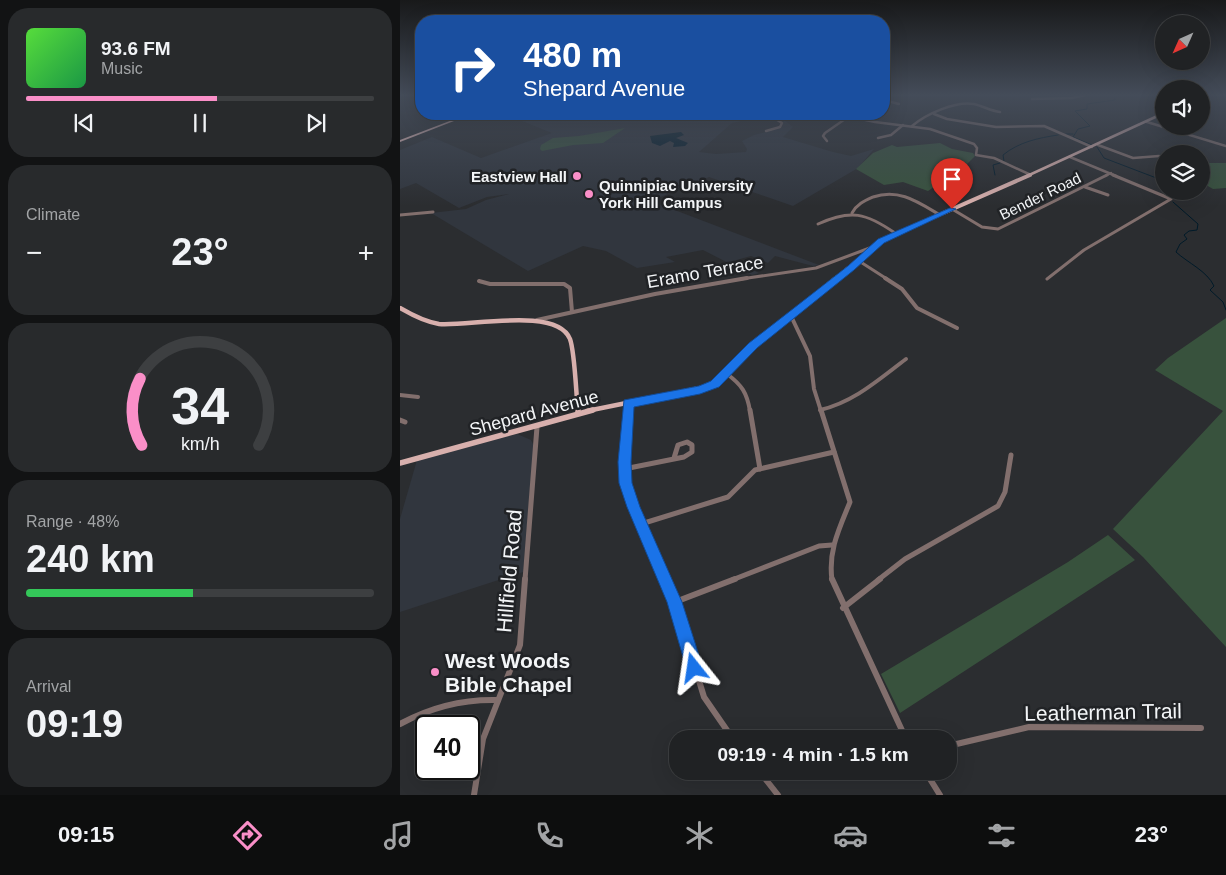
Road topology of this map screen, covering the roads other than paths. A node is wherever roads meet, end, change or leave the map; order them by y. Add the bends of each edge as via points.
1 (423, 132) edge
2 (825, 132) edge
3 (894, 132) edge
4 (940, 132) edge
5 (1057, 132) edge
6 (1125, 132) edge
7 (1180, 132) edge
8 (878, 138) dead end
9 (400, 141) edge
10 (827, 141) dead end
11 (1098, 145) junction
12 (1226, 146) edge
13 (1092, 148) junction
14 (1155, 156) edge
15 (1070, 157) junction
16 (1111, 174) junction
17 (1031, 175) junction
18 (1085, 187) junction
19 (1108, 195) dead end
20 (952, 209) junction
21 (433, 212) dead end
22 (852, 213) junction
23 (400, 215) edge
24 (940, 215) junction
25 (818, 224) dead end
26 (896, 233) junction
27 (875, 246) junction
28 (859, 261) junction
29 (1047, 279) dead end
30 (479, 281) dead end
31 (400, 308) edge
32 (572, 312) junction
33 (791, 316) junction
34 (537, 320) junction
35 (956, 328) dead end
36 (906, 359) dead end
37 (727, 374) junction
38 (400, 395) edge
39 (418, 397) dead end
40 (628, 403) junction
41 (820, 410) junction
42 (578, 412) junction
43 (537, 427) junction
44 (834, 452) junction
45 (1011, 455) dead end
46 (674, 458) dead end
47 (400, 463) edge
48 (624, 469) junction
49 (760, 469) junction
50 (641, 524) junction
51 (832, 545) junction
52 (675, 602) junction
53 (843, 608) junction
54 (498, 700) junction
55 (400, 724) edge
56 (1201, 728) dead end
57 (726, 730) edge
58 (902, 730) edge
59 (957, 744) edge
60 (766, 780) edge
61 (931, 780) edge
62 (474, 795) edge
63 (778, 795) edge
64 (940, 795) edge

1 - 9 highway
2 - 10 street via 823,136
3 - 8 street
4 - 17 street via 971,143 977,148 976,155 994,158
5 - 13 street
6 - 11 main road, Shepard Avenue
7 - 12 street
11 - 13 main road, Shepard Avenue
11 - 14 street via 1133,158
13 - 15 main road, Shepard Avenue
15 - 16 street
15 - 17 main road, Shepard Avenue
16 - 18 street, Bender Road
16 - 29 street via 1170,198 1084,250
17 - 20 main road, Shepard Avenue
18 - 19 street
18 - 20 street, Bender Road via 998,229 982,227
20 - 24 main road, Shepard Avenue
21 - 23 street
22 - 24 street via 856,205 878,194 888,193 910,197
22 - 25 street via 837,215
22 - 26 street via 870,217
24 - 26 main road, Shepard Avenue
26 - 27 main road, Shepard Avenue
27 - 28 main road, Shepard Avenue
27 - 32 street, Eramo Terrace via 816,268 655,294
28 - 33 main road, Shepard Avenue
28 - 35 street via 902,289 917,308
30 - 32 street via 490,284 564,284 570,290
31 - 34 main road via 438,324
32 - 34 street, Eramo Terrace
33 - 37 main road, Shepard Avenue via 746,352
33 - 41 street via 810,356 812,382
34 - 42 main road via 570,338
36 - 41 street via 851,400
37 - 40 main road, Shepard Avenue via 705,388
37 - 49 street via 740,383 747,395
38 - 39 street
40 - 42 main road, Shepard Avenue
40 - 48 street
41 - 44 street
42 - 43 main road, Shepard Avenue
43 - 47 main road, Shepard Avenue
43 - 54 street, Hillfield Road via 522,633 517,660
44 - 49 street
44 - 51 street via 850,502
45 - 53 street via 1005,492 998,506 905,558
46 - 48 street
48 - 50 street via 629,494
49 - 50 street via 751,472 739,489 727,498
50 - 52 street
51 - 52 street via 819,546
51 - 53 street via 831,574
52 - 57 street via 704,697
53 - 58 street
54 - 55 street via 473,698
54 - 62 street, Hillfield Road via 481,746
56 - 59 street, Leatherman Trail via 1029,728
60 - 63 street
61 - 64 street

